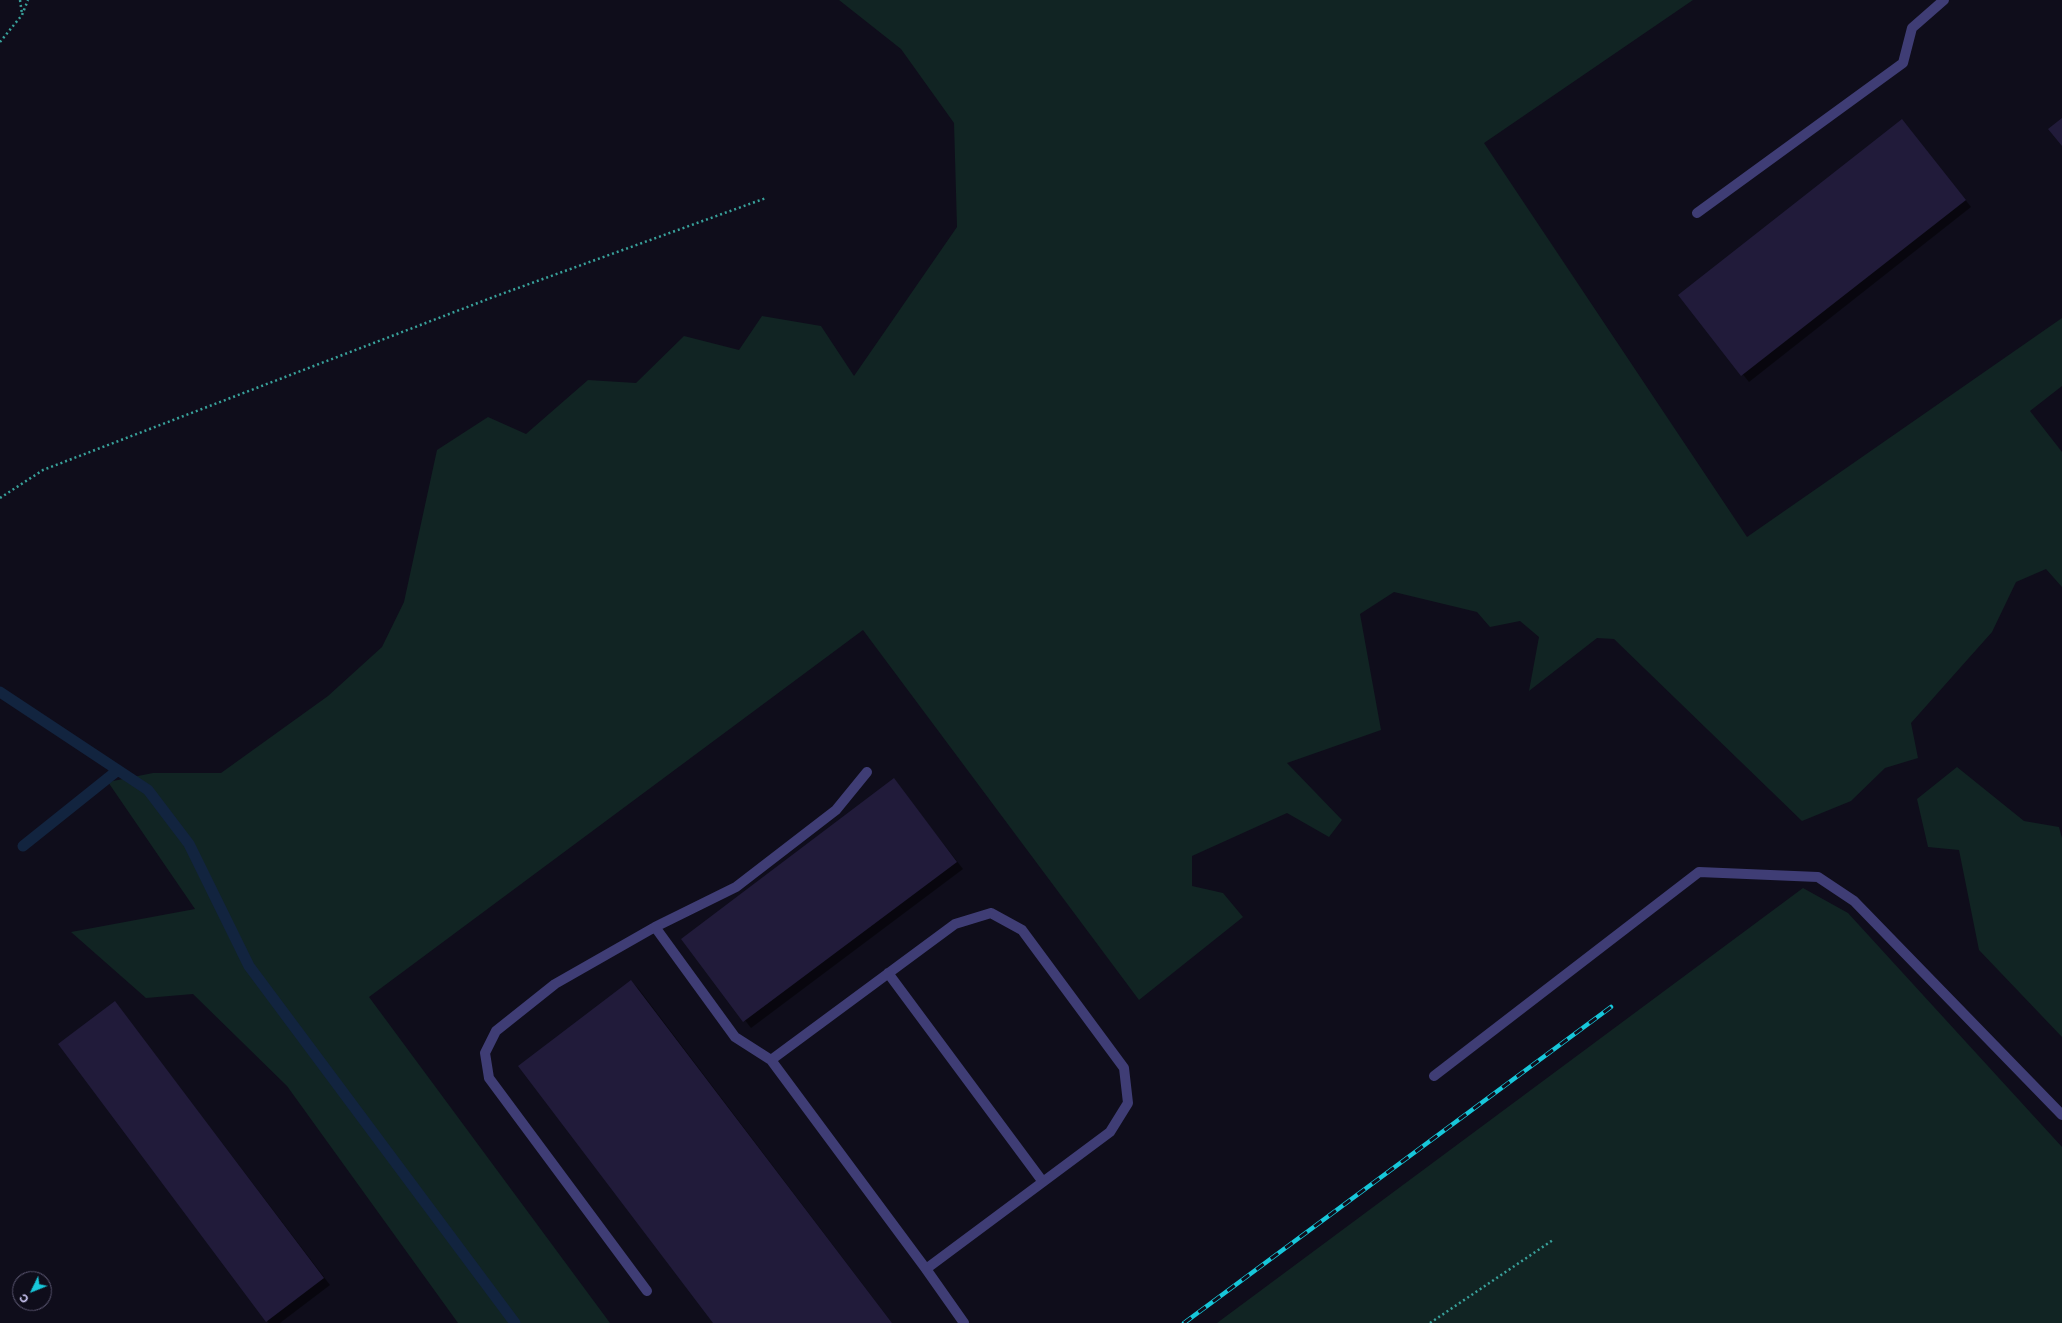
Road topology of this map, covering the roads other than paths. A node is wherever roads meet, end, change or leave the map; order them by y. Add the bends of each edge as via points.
1 (1944, 0) edge
2 (1697, 213) dead end
3 (866, 772) dead end
4 (655, 927) junction
5 (888, 973) junction
6 (770, 1060) junction
7 (1434, 1076) dead end
8 (2062, 1115) edge
9 (1043, 1182) junction
10 (926, 1269) junction
11 (647, 1291) dead end
12 (964, 1323) edge

1 - 2 lane via 1912,28 1903,63
3 - 4 lane via 836,810 736,886
4 - 6 lane via 735,1037
4 - 11 lane via 555,984 496,1030 486,1053 489,1078
5 - 6 lane
5 - 9 lane
5 - 9 lane via 955,924 991,914 1022,930 1027,936 1124,1068 1128,1103 1110,1132
6 - 10 lane
7 - 8 lane via 1699,872 1818,878 1854,901
9 - 10 lane
10 - 12 lane

